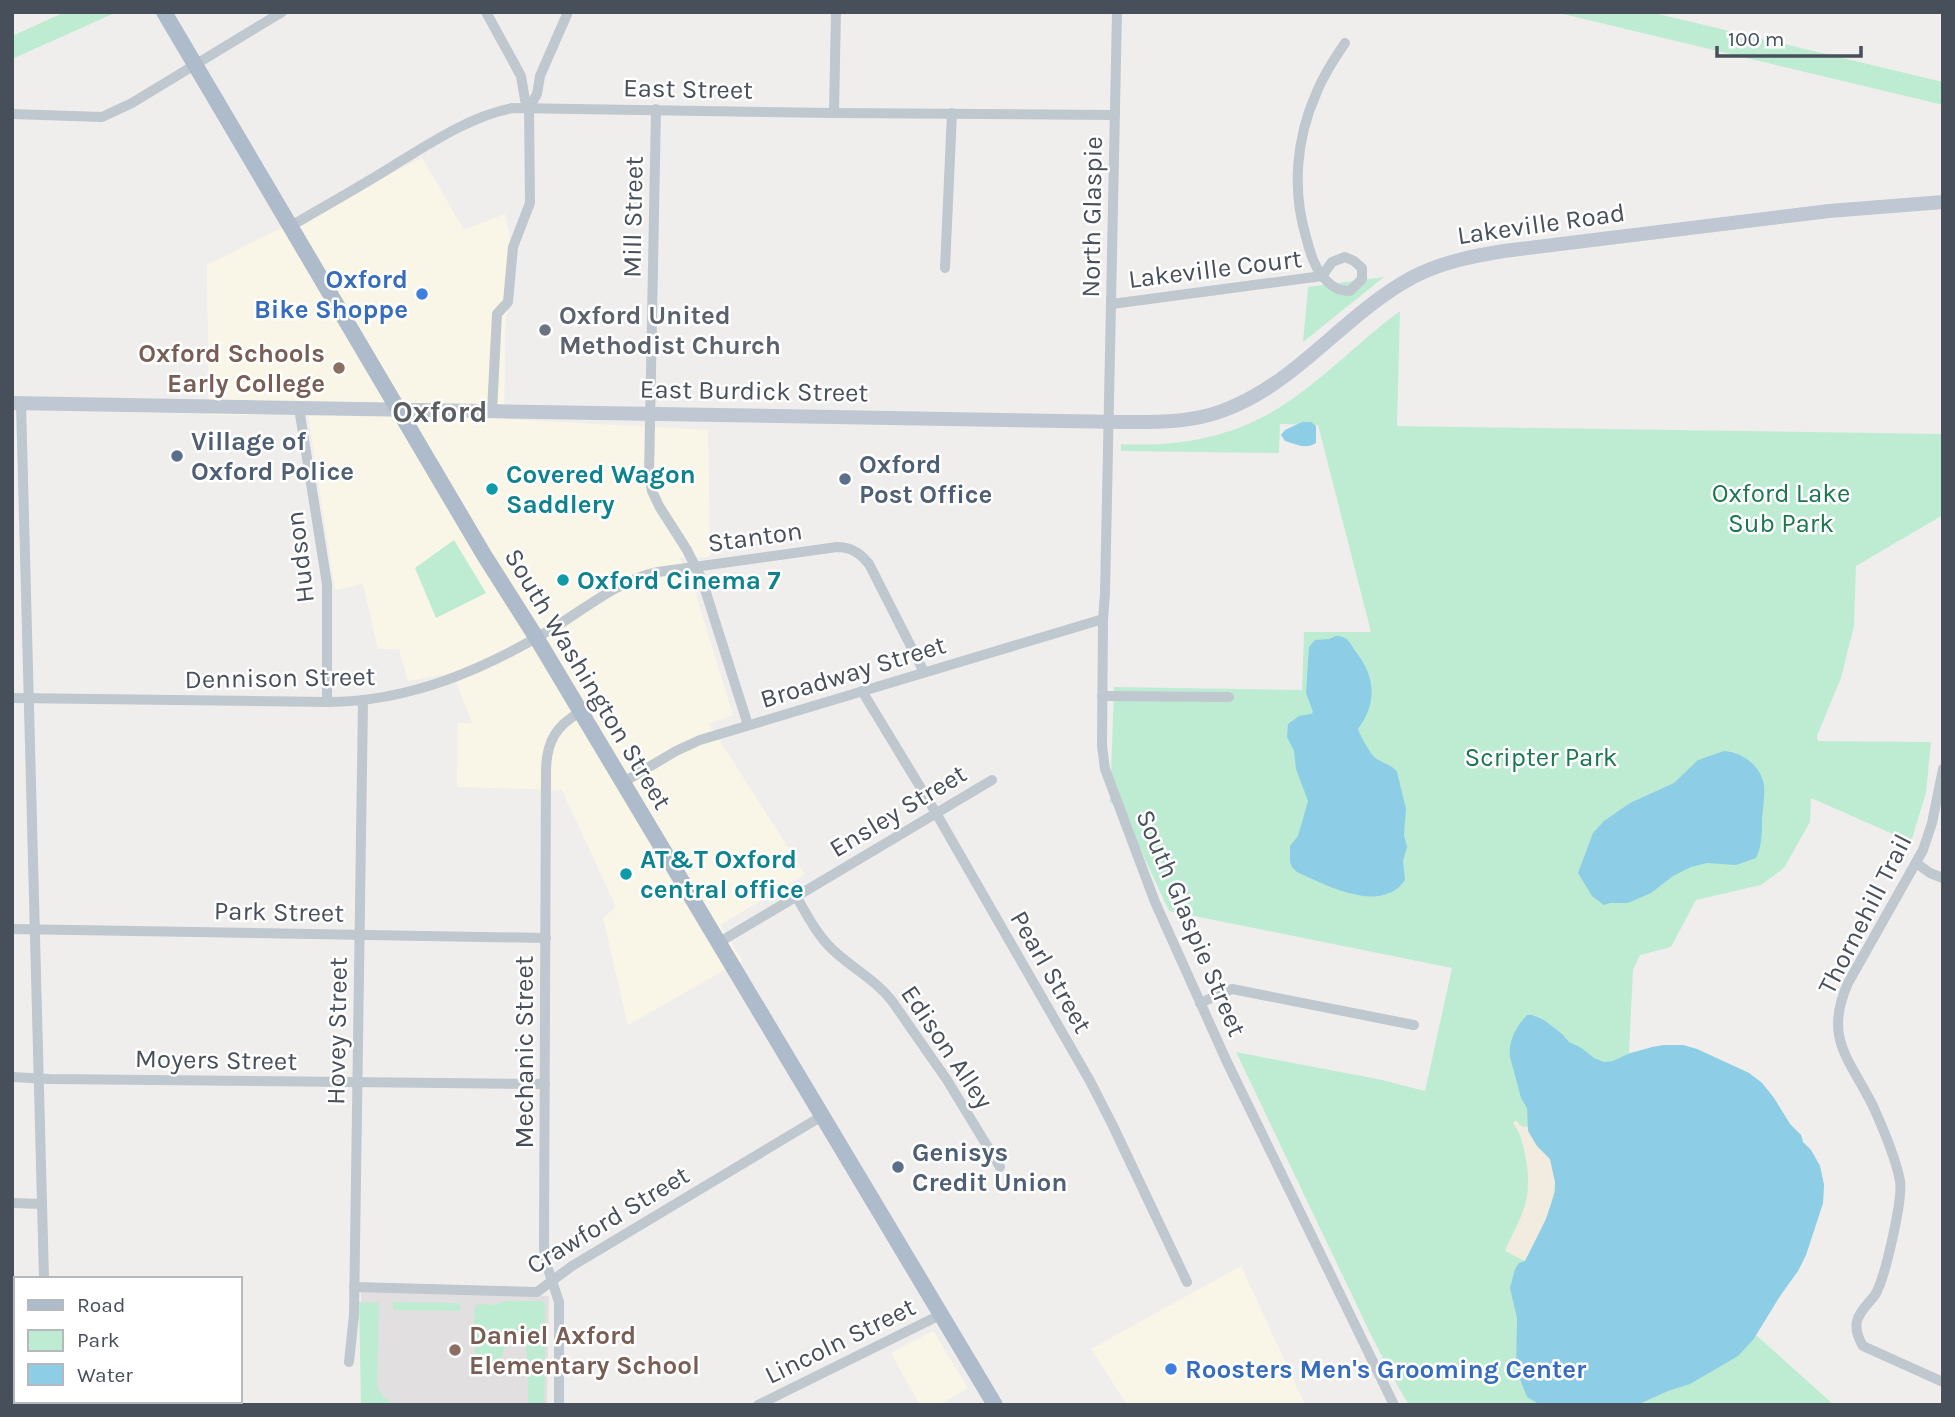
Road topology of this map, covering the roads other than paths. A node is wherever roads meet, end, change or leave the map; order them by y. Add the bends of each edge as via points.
1 (164, 12) edge
2 (282, 12) edge
3 (486, 12) edge
4 (568, 12) edge
5 (836, 12) edge
6 (1117, 12) edge
7 (1345, 43) dead end
8 (195, 64) junction
9 (529, 108) junction
10 (656, 109) junction
11 (834, 113) junction
12 (952, 113) junction
13 (12, 114) edge
14 (1115, 115) junction
15 (1943, 202) edge
16 (291, 226) junction
17 (945, 268) dead end
18 (1112, 304) junction
19 (17, 403) edge
20 (299, 408) junction
21 (400, 410) junction
22 (492, 411) junction
23 (649, 414) junction
24 (1107, 422) junction
25 (696, 567) junction
26 (1103, 619) junction
27 (536, 637) junction
28 (924, 672) junction
29 (862, 691) junction
30 (1102, 696) junction
31 (1229, 697) dead end
32 (12, 698) edge
33 (29, 698) junction
34 (363, 701) junction
35 (327, 702) junction
36 (580, 712) junction
37 (748, 725) junction
38 (1943, 769) edge
39 (992, 780) dead end
40 (622, 783) junction
41 (936, 814) junction
42 (1916, 863) junction
43 (1943, 878) edge
44 (796, 896) junction
45 (12, 929) edge
46 (35, 930) junction
47 (360, 934) junction
48 (546, 938) junction
49 (718, 943) junction
50 (1200, 1003) junction
51 (1414, 1026) dead end
52 (12, 1077) edge
53 (38, 1078) junction
54 (357, 1082) junction
55 (545, 1084) junction
56 (822, 1116) junction
57 (1000, 1167) dead end
58 (12, 1203) edge
59 (42, 1204) junction
60 (44, 1277) edge
61 (552, 1280) junction
62 (1187, 1282) dead end
63 (354, 1287) junction
64 (940, 1315) junction
65 (349, 1362) dead end
66 (1943, 1382) edge
67 (559, 1405) edge
68 (758, 1405) edge
69 (995, 1405) edge
70 (1394, 1405) edge

1 - 8 main road, South Washington Street
2 - 8 street
3 - 9 street via 521,76
4 - 9 street
5 - 11 street
6 - 14 street, North Glaspie
7 - 18 street, Lakeville Court via 1312,102 1298,163 1302,224 1322,276
8 - 13 street via 102,117
8 - 16 main road, South Washington Street
9 - 10 street, East Street
9 - 16 street, East Street via 499,110 480,118
9 - 22 street via 530,203 513,247 508,302 497,314
10 - 11 street, East Street
10 - 23 street, Mill Street
11 - 12 street, East Street
12 - 14 street, East Street
12 - 17 street
14 - 18 street, North Glaspie
15 - 24 main road, Lakeville Road via 1777,217 1462,259 1394,289 1291,371 1246,400 1182,421
16 - 21 main road, South Washington Street
18 - 24 street, North Glaspie
19 - 20 main road, East Burdick Street
19 - 33 street
20 - 21 main road, East Burdick Street
20 - 35 street, Hudson via 327,584
21 - 22 main road, East Burdick Street
21 - 27 main road, South Washington Street
22 - 23 main road, East Burdick Street
23 - 24 main road, East Burdick Street
23 - 25 street, Mill Street via 652,491
24 - 26 street, South Glaspie Street
25 - 27 street, Stanton via 632,580
25 - 28 street, Stanton via 823,548 853,550 872,570
25 - 37 street, Mill Street
26 - 28 street, Broadway Street
26 - 30 street, South Glaspie Street
27 - 34 street, Dennison Street via 452,680
27 - 36 main road, South Washington Street
28 - 29 street, Broadway Street
29 - 37 street, Broadway Street
29 - 41 street, Pearl Street
30 - 31 street
30 - 50 street, South Glaspie Street via 1105,769 1155,902
32 - 33 street, Dennison Street
33 - 35 street, Dennison Street
33 - 46 street
34 - 35 street, Dennison Street
34 - 47 street, Hovey Street
36 - 40 main road, South Washington Street
36 - 48 street, Mechanic Street via 558,728 547,754
37 - 40 street, Broadway Street via 687,745
38 - 42 street, Thornehill Trail via 1933,823
39 - 41 street, Ensley Street
40 - 49 main road, South Washington Street
41 - 44 street, Ensley Street
41 - 62 street, Pearl Street via 1096,1093
42 - 43 street
42 - 66 street, Thornehill Trail via 1847,983 1839,1001 1838,1032 1900,1183 1900,1206 1880,1282 1858,1317 1857,1331 1863,1346
44 - 49 street, Ensley Street
44 - 57 street, Edison Alley via 833,950 892,1001
45 - 46 street, Park Street
46 - 47 street, Park Street
46 - 53 street
47 - 48 street, Park Street
47 - 54 street, Hovey Street
48 - 55 street, Mechanic Street
49 - 56 main road, South Washington Street
50 - 51 street via 1231,989
50 - 70 street, South Glaspie Street
52 - 53 street, Moyers Street
53 - 54 street, Moyers Street
53 - 59 street
54 - 55 street, Moyers Street
54 - 63 street, Hovey Street
55 - 61 street, Mechanic Street via 544,1249
56 - 61 street, Crawford Street
56 - 64 main road, South Washington Street
58 - 59 street
59 - 60 street
61 - 63 street, Crawford Street via 537,1292
61 - 67 street, Mechanic Street via 559,1302
63 - 65 street, Hovey Street
64 - 68 street, Lincoln Street
64 - 69 main road, South Washington Street

